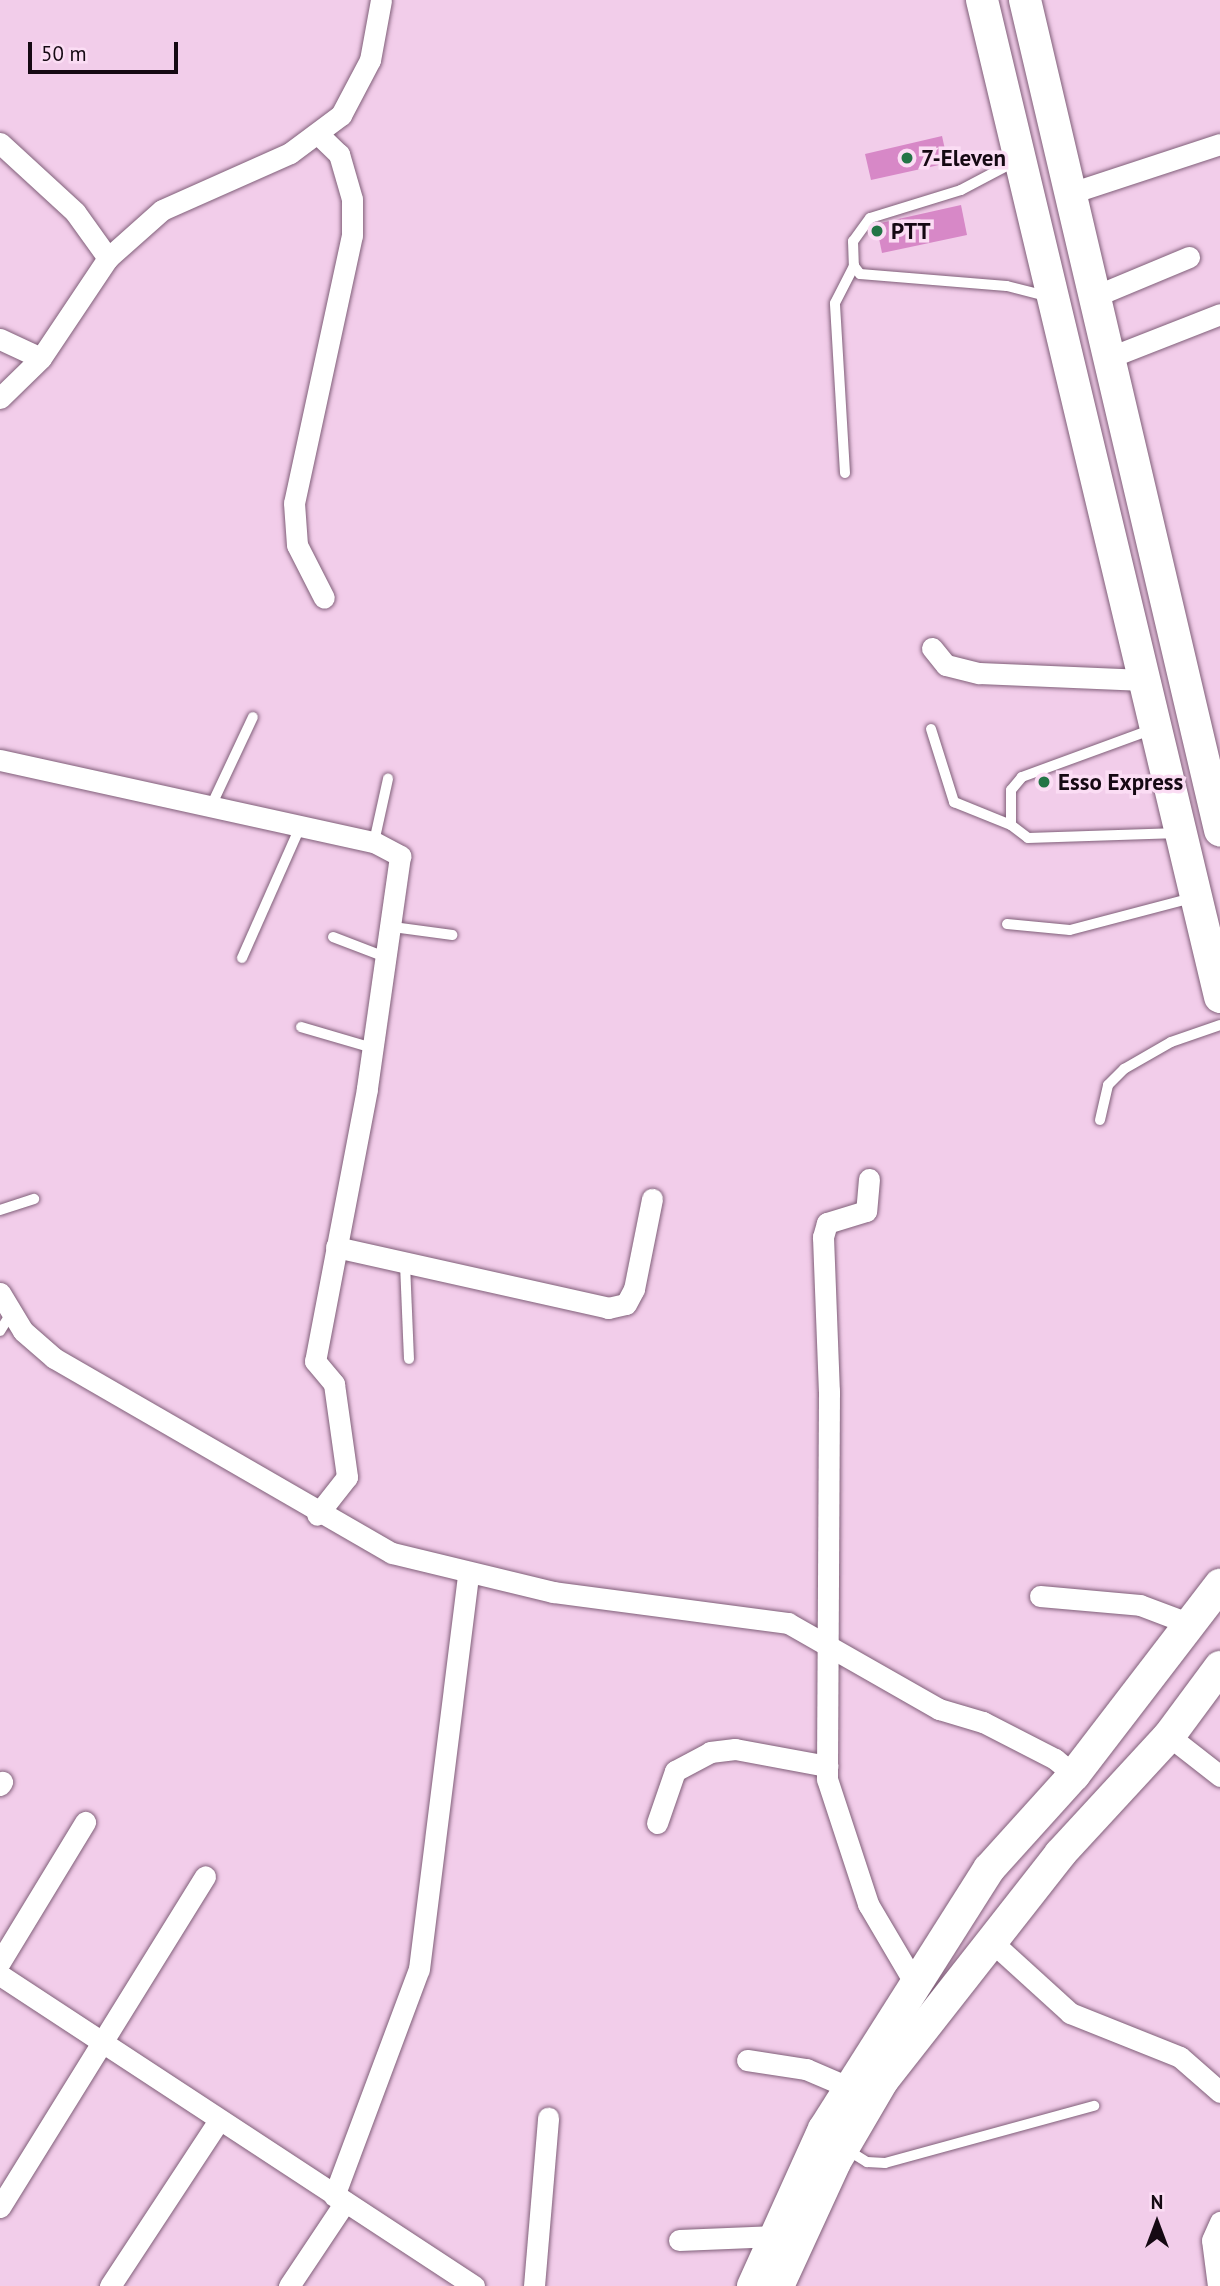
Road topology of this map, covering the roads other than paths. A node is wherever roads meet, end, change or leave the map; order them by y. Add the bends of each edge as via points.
1 (381, 0) edge
2 (982, 0) edge
3 (1025, 0) edge
4 (319, 135) junction
5 (0, 143) edge
6 (1220, 144) edge
7 (1018, 158) junction
8 (1068, 194) junction
9 (1189, 257) dead end
10 (108, 258) junction
11 (854, 265) junction
12 (1093, 297) junction
13 (1052, 298) junction
14 (1220, 314) edge
15 (0, 339) edge
16 (41, 358) junction
17 (1108, 358) junction
18 (0, 398) edge
19 (845, 474) dead end
20 (324, 598) dead end
21 (932, 648) dead end
22 (1144, 680) junction
23 (253, 718) dead end
24 (1156, 728) junction
25 (931, 729) dead end
26 (0, 760) edge
27 (388, 779) dead end
28 (212, 804) junction
29 (301, 825) junction
30 (1011, 825) junction
31 (1220, 830) edge
32 (1181, 832) junction
33 (374, 842) junction
34 (1196, 897) junction
35 (1007, 924) dead end
36 (393, 927) junction
37 (452, 935) dead end
38 (333, 937) dead end
39 (242, 958) dead end
40 (388, 958) junction
41 (1220, 997) edge
42 (1220, 1025) edge
43 (301, 1027) dead end
44 (373, 1048) junction
45 (1100, 1120) dead end
46 (869, 1179) dead end
47 (34, 1199) dead end
48 (652, 1199) dead end
49 (0, 1210) edge
50 (336, 1247) junction
51 (405, 1264) junction
52 (0, 1293) edge
53 (12, 1312) junction
54 (0, 1331) edge
55 (409, 1359) dead end
56 (317, 1515) junction
57 (468, 1574) junction
58 (1220, 1585) edge
59 (1040, 1596) dead end
60 (1193, 1625) junction
61 (826, 1640) junction
62 (1220, 1667) edge
63 (1169, 1736) junction
64 (827, 1766) junction
65 (1074, 1775) junction
66 (1220, 1776) edge
67 (85, 1822) dead end
68 (657, 1823) dead end
69 (205, 1876) dead end
70 (991, 1941) junction
71 (0, 1962) edge
72 (0, 1975) edge
73 (914, 1982) junction
74 (105, 2045) junction
75 (747, 2060) dead end
76 (848, 2087) junction
77 (1220, 2092) edge
78 (1094, 2106) dead end
79 (548, 2118) dead end
80 (219, 2120) junction
81 (843, 2148) junction
82 (340, 2199) junction
83 (0, 2207) edge
84 (1220, 2222) edge
85 (776, 2236) junction
86 (679, 2240) dead end
87 (110, 2286) edge
88 (289, 2286) edge
89 (474, 2286) edge
90 (534, 2286) edge
91 (753, 2286) edge
92 (778, 2286) edge
93 (1218, 2286) edge

1 - 4 street via 370,60 341,115
2 - 7 main road
3 - 8 main road
4 - 10 street via 162,210
4 - 20 street via 338,154 352,199 352,235 294,503 298,545
5 - 10 street via 75,212
6 - 8 street
7 - 11 lane via 1007,170 961,190 870,218 853,241
7 - 13 main road
8 - 12 main road
9 - 12 street
10 - 16 street
11 - 13 lane via 860,274 1007,286
11 - 19 lane via 835,303
12 - 17 main road
13 - 22 main road
14 - 17 street
15 - 16 street
16 - 18 street
17 - 31 main road
21 - 22 street via 946,665 979,673
22 - 24 main road
23 - 28 lane
24 - 30 lane via 1022,777 1011,790
24 - 32 main road
25 - 30 lane via 954,802
26 - 28 street
27 - 33 lane
28 - 29 street
29 - 33 street
29 - 39 lane
30 - 32 lane via 1028,838
32 - 34 main road
33 - 36 street via 400,856
34 - 35 lane via 1070,930
34 - 41 main road
36 - 37 lane
36 - 40 street
38 - 40 lane
40 - 44 street
42 - 45 lane via 1171,1042 1124,1069 1108,1085
43 - 44 lane
44 - 50 street
46 - 61 street via 866,1211 827,1223 823,1237 829,1391
47 - 49 lane
48 - 51 street via 626,1304 608,1308
50 - 51 street
50 - 56 street via 315,1361 334,1384 347,1477
51 - 55 lane
52 - 53 street
53 - 54 lane
53 - 56 street via 54,1358
56 - 57 street via 392,1553
57 - 61 street via 553,1592 733,1612
57 - 82 street via 419,1969
58 - 60 main road
59 - 60 street via 1140,1605
60 - 65 main road
61 - 64 street
61 - 65 street via 939,1709 983,1722
62 - 63 main road
63 - 66 street
63 - 70 main road
64 - 68 street via 735,1749 710,1752 675,1771
64 - 73 street via 840,1828 869,1904
65 - 73 main road via 989,1869
67 - 71 street
69 - 74 street
70 - 77 street via 1070,2013 1180,2057
70 - 81 main road via 883,2080
72 - 74 street
73 - 76 main road
74 - 80 street
74 - 83 street
75 - 76 street via 806,2069
76 - 85 main road
78 - 81 lane via 885,2163 867,2162
79 - 90 street
80 - 82 street
80 - 87 street
81 - 92 main road
82 - 88 street
82 - 89 street
84 - 93 street via 1212,2240
85 - 86 street
85 - 91 main road

